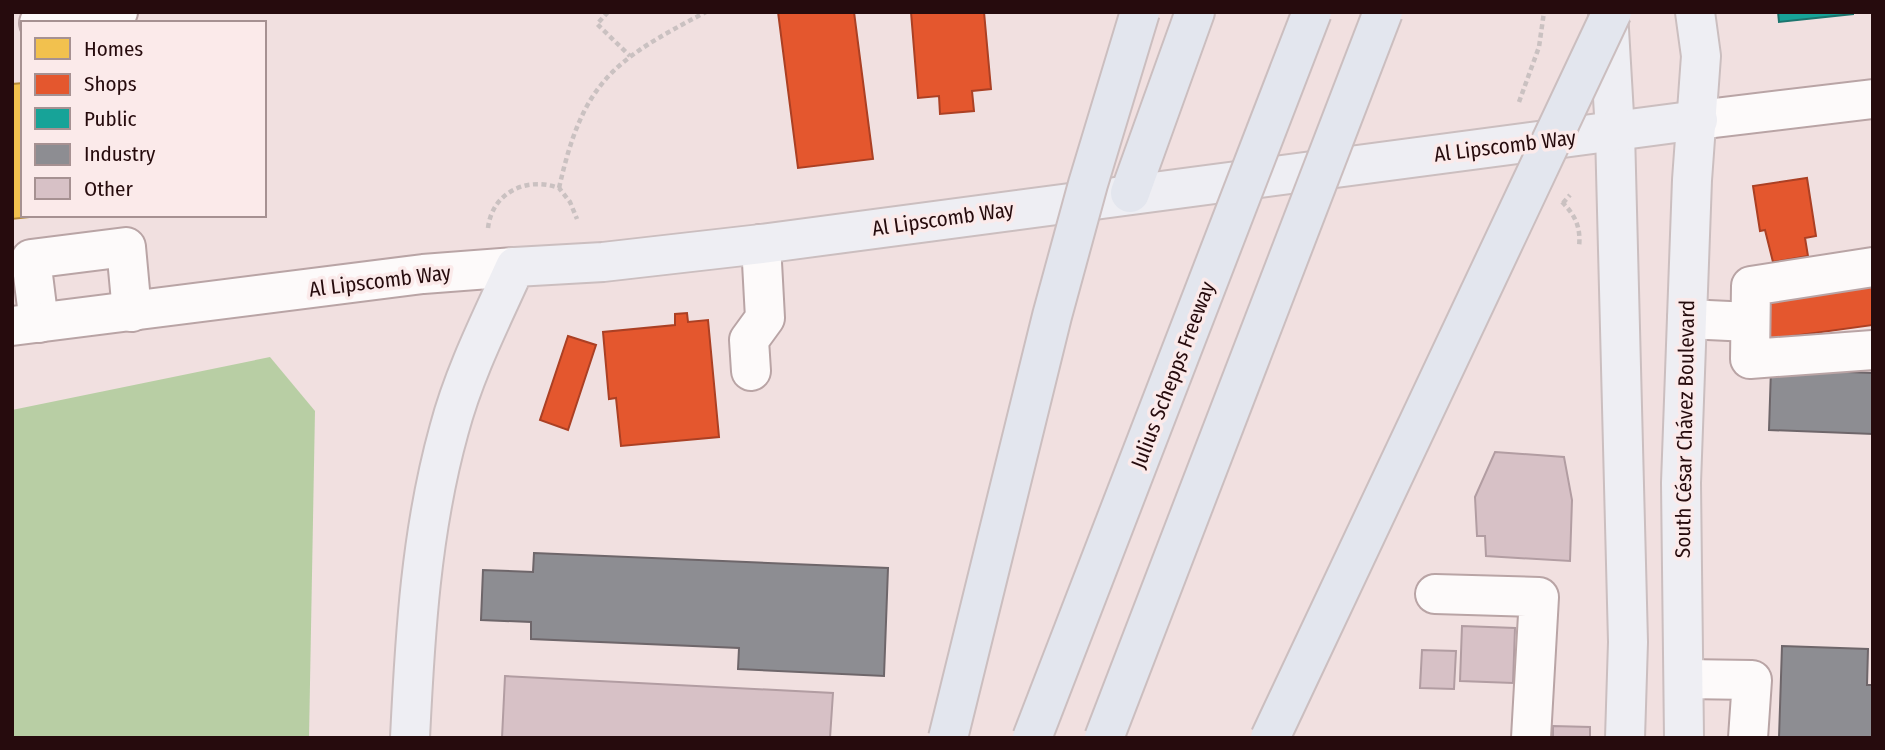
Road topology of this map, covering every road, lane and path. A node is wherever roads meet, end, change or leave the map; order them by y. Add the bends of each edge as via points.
1 (118, 12) edge
2 (608, 12) edge
3 (706, 12) edge
4 (1140, 12) edge
5 (1195, 12) edge
6 (1312, 12) edge
7 (1383, 12) edge
8 (1544, 12) edge
9 (1610, 12) edge
10 (1695, 12) edge
11 (53, 21) edge
12 (630, 56) junction
13 (1532, 71) junction
14 (1539, 75) dead end
15 (1873, 99) edge
16 (1519, 102) dead end
17 (1698, 120) junction
18 (1615, 132) junction
19 (559, 188) junction
20 (1130, 192) junction
21 (1570, 195) dead end
22 (1563, 204) dead end
23 (577, 219) dead end
24 (488, 228) dead end
25 (761, 244) junction
26 (515, 267) junction
27 (1873, 267) edge
28 (132, 312) junction
29 (1687, 319) junction
30 (1750, 322) junction
31 (26, 324) edge
32 (1873, 350) edge
33 (751, 372) dead end
34 (1435, 594) dead end
35 (1685, 679) junction
36 (410, 738) edge
37 (948, 738) edge
38 (1032, 738) edge
39 (1104, 738) edge
40 (1270, 738) edge
41 (1531, 738) edge
42 (1625, 738) edge
43 (1684, 738) edge
44 (1748, 738) edge

1 - 11 street
2 - 12 path via 597,24
3 - 12 path
4 - 37 highway, bridge via 1056,303
5 - 20 highway
6 - 38 highway, Julius Schepps Freeway, bridge
7 - 39 highway, bridge
8 - 13 path
9 - 18 main road
9 - 40 highway, bridge
10 - 17 main road, South César Chávez Boulevard via 1701,56
12 - 19 path via 598,86 584,108
13 - 14 path
13 - 16 path
15 - 17 street, Al Lipscomb Way
17 - 18 main road, Al Lipscomb Way
17 - 29 main road, South César Chávez Boulevard
18 - 20 main road, Al Lipscomb Way
18 - 42 main road via 1628,642
19 - 23 path
19 - 24 path via 532,183 514,188 499,199
20 - 25 main road, Al Lipscomb Way
21 - 22 path
25 - 26 main road, Al Lipscomb Way
25 - 33 street via 765,318 749,340
26 - 28 street, Al Lipscomb Way via 423,274
26 - 36 main road via 466,377 430,506 415,615
27 - 30 street via 1751,286
28 - 31 street, Al Lipscomb Way
28 - 31 street via 125,247 31,260
29 - 30 street
29 - 35 main road, South César Chávez Boulevard via 1681,483
30 - 32 street via 1750,359
34 - 41 street via 1538,597
35 - 43 main road, South César Chávez Boulevard
35 - 44 street via 1752,680

